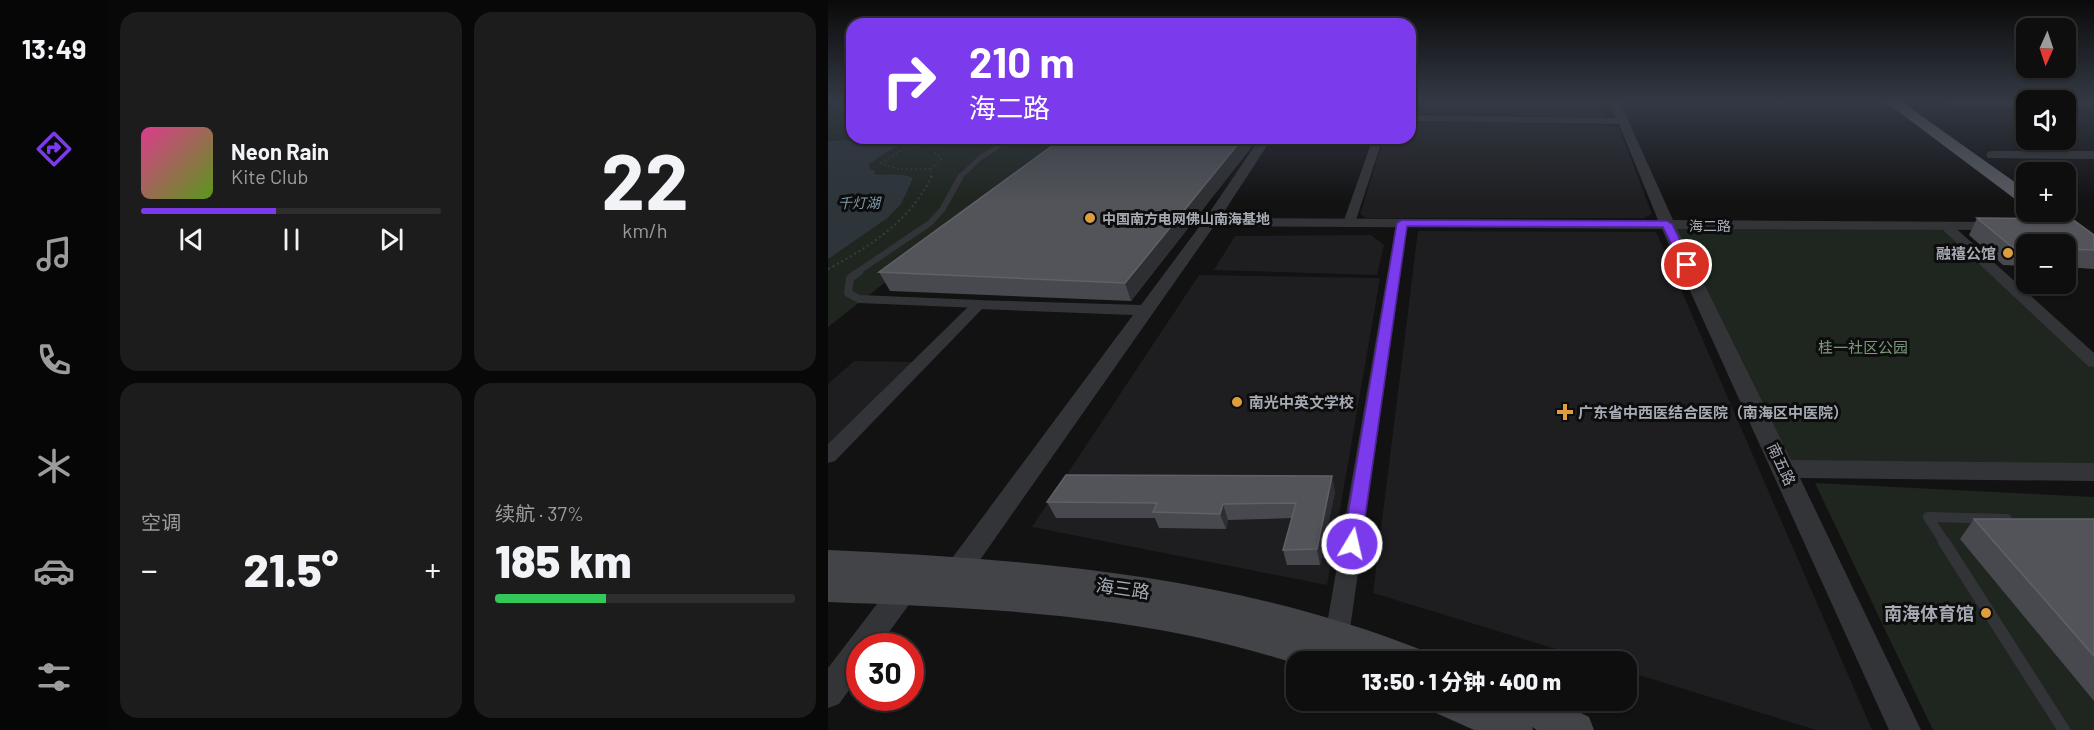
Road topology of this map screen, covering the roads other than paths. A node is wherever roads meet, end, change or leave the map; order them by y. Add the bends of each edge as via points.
1 (1629, 134) edge
2 (1937, 134) edge
3 (1962, 134) edge
4 (1001, 144) edge
5 (1262, 144) edge
6 (1376, 144) edge
7 (1992, 155) junction
8 (2094, 156) edge
9 (2016, 171) edge
10 (2016, 191) edge
11 (2076, 212) edge
12 (1210, 222) junction
13 (2053, 222) edge
14 (1349, 223) junction
15 (1402, 223) junction
16 (1667, 224) junction
17 (2094, 225) edge
18 (1946, 226) junction
19 (2012, 226) edge
20 (2094, 247) edge
21 (979, 304) junction
22 (1146, 310) junction
23 (2094, 362) edge
24 (828, 456) edge
25 (1784, 469) junction
26 (2094, 472) edge
27 (2023, 519) edge
28 (828, 563) edge
29 (959, 569) junction
30 (828, 588) edge
31 (903, 591) junction
32 (872, 633) edge
33 (1339, 649) edge
34 (846, 668) edge
35 (828, 693) edge
36 (1473, 711) edge
37 (1538, 711) edge
38 (1515, 730) edge
39 (1576, 730) edge
40 (1905, 730) edge
41 (2064, 730) edge

1 - 16 street, 南五路
2 - 10 highway
3 - 7 highway
4 - 21 lane via 973,161 942,210 917,234 850,278 849,293 859,299
5 - 12 street
6 - 14 street
7 - 8 street
7 - 9 highway
11 - 17 highway
12 - 14 street, 海二路
12 - 22 street
13 - 20 highway
14 - 15 street, 海二路
15 - 16 street, 海二路
15 - 33 street
16 - 18 street, 海二路
16 - 25 street, 南五路
18 - 19 street, 海二路
18 - 23 street
21 - 22 street
21 - 24 street
22 - 29 street
25 - 26 street
25 - 40 street, 南五路
27 - 41 lane via 1928,517
28 - 29 main road, 海三路
29 - 33 main road, 海三路 via 1191,598
30 - 31 main road, 海三路
31 - 32 street
31 - 33 main road, 海三路 via 993,596 1178,619
34 - 35 street
36 - 38 main road
37 - 39 main road

